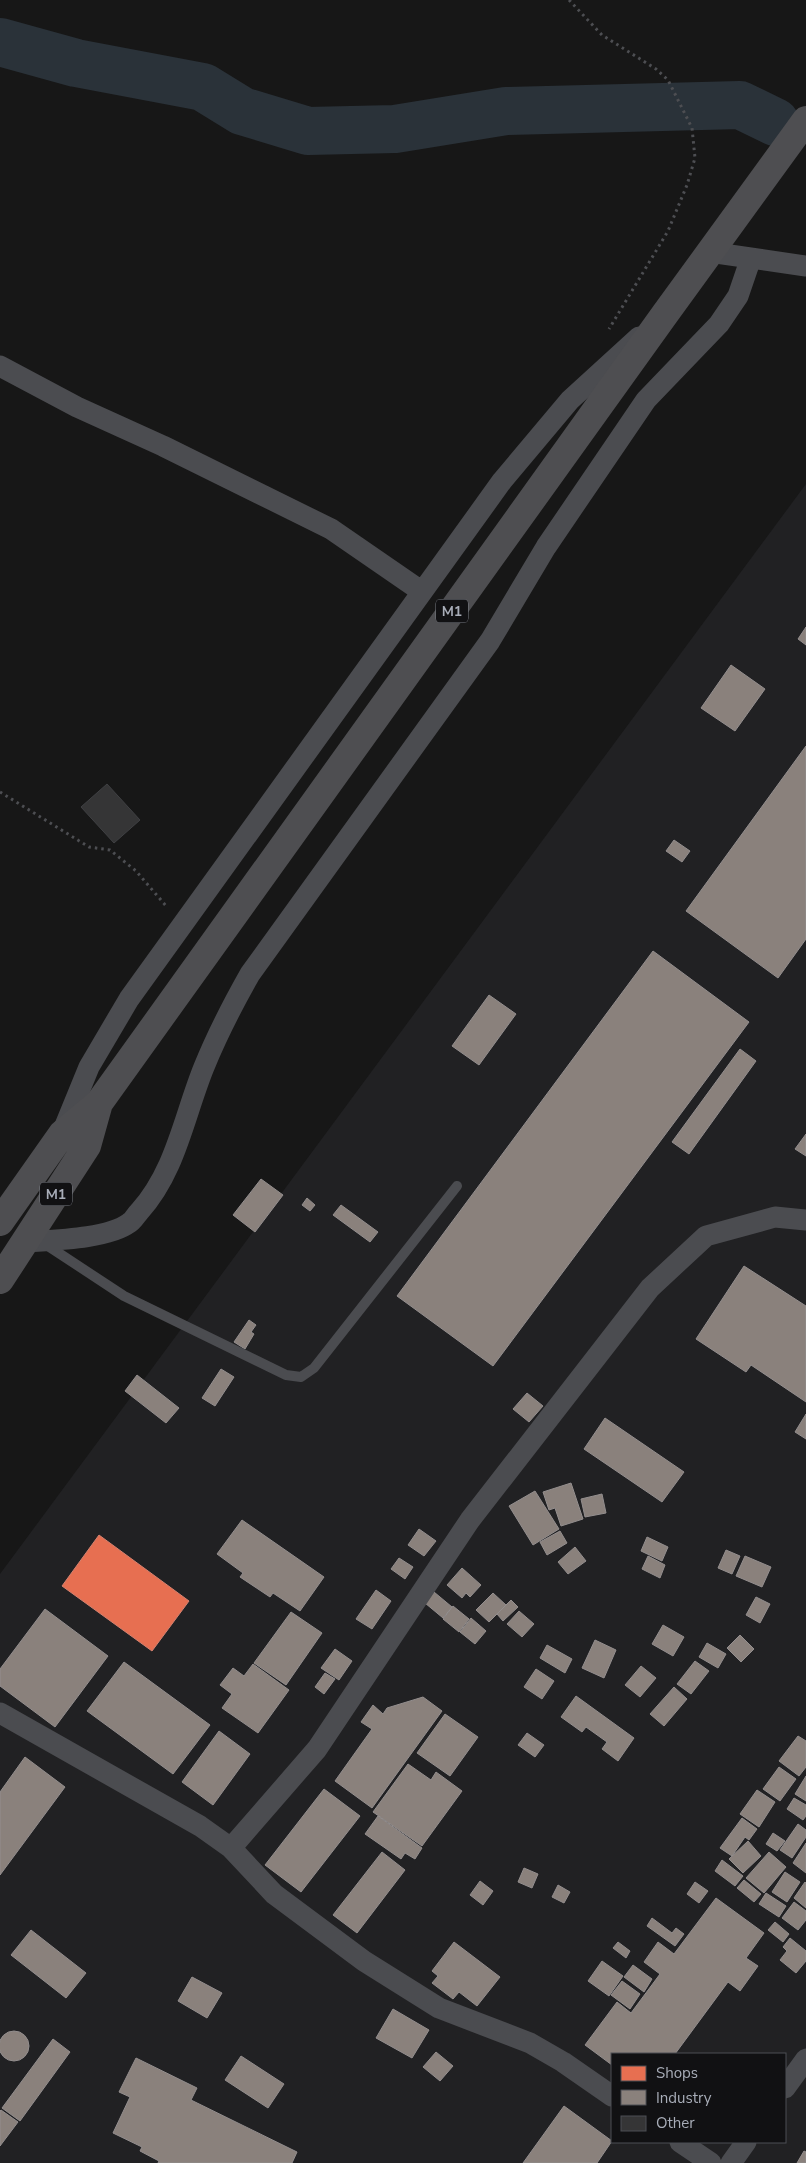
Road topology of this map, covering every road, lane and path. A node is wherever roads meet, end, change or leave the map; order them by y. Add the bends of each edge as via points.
1 (569, 0) edge
2 (806, 120) edge
3 (709, 252) junction
4 (751, 258) junction
5 (806, 266) edge
6 (665, 314) junction
7 (605, 336) dead end
8 (0, 366) edge
9 (421, 591) junction
10 (0, 792) edge
11 (182, 925) junction
12 (99, 1103) junction
13 (62, 1134) junction
14 (457, 1186) dead end
15 (806, 1220) edge
16 (0, 1222) edge
17 (32, 1241) junction
18 (0, 1280) edge
19 (0, 1713) edge
20 (231, 1848) junction
21 (806, 2059) edge
22 (786, 2087) edge
23 (611, 2095) edge
24 (681, 2143) edge
25 (745, 2143) edge
26 (711, 2163) edge
27 (731, 2163) edge

1 - 7 path via 602,35 668,80 692,128 695,158 668,231
2 - 3 highway, M1
3 - 4 street
3 - 6 highway, M1
4 - 5 street
4 - 17 street via 738,296 720,324 646,400 546,547 490,641 250,974 204,1067 165,1175 148,1203 129,1223 105,1234
6 - 9 street via 570,400 502,481
6 - 12 highway, M1
8 - 9 street via 77,408 163,446 331,529
9 - 11 street
10 - 11 path via 89,848 110,850 136,871
11 - 13 street via 129,999 89,1067
12 - 13 highway, M1
12 - 17 highway, M1 via 87,1146
13 - 16 highway, M1
14 - 17 lane via 314,1368 301,1377 286,1375 124,1296
15 - 20 street via 775,1217 706,1236 650,1288 470,1520 317,1749
17 - 18 highway, M1
19 - 20 street via 200,1826
20 - 23 street via 274,1894 364,1961 439,2008 530,2043
21 - 22 street
24 - 26 street
25 - 27 street

